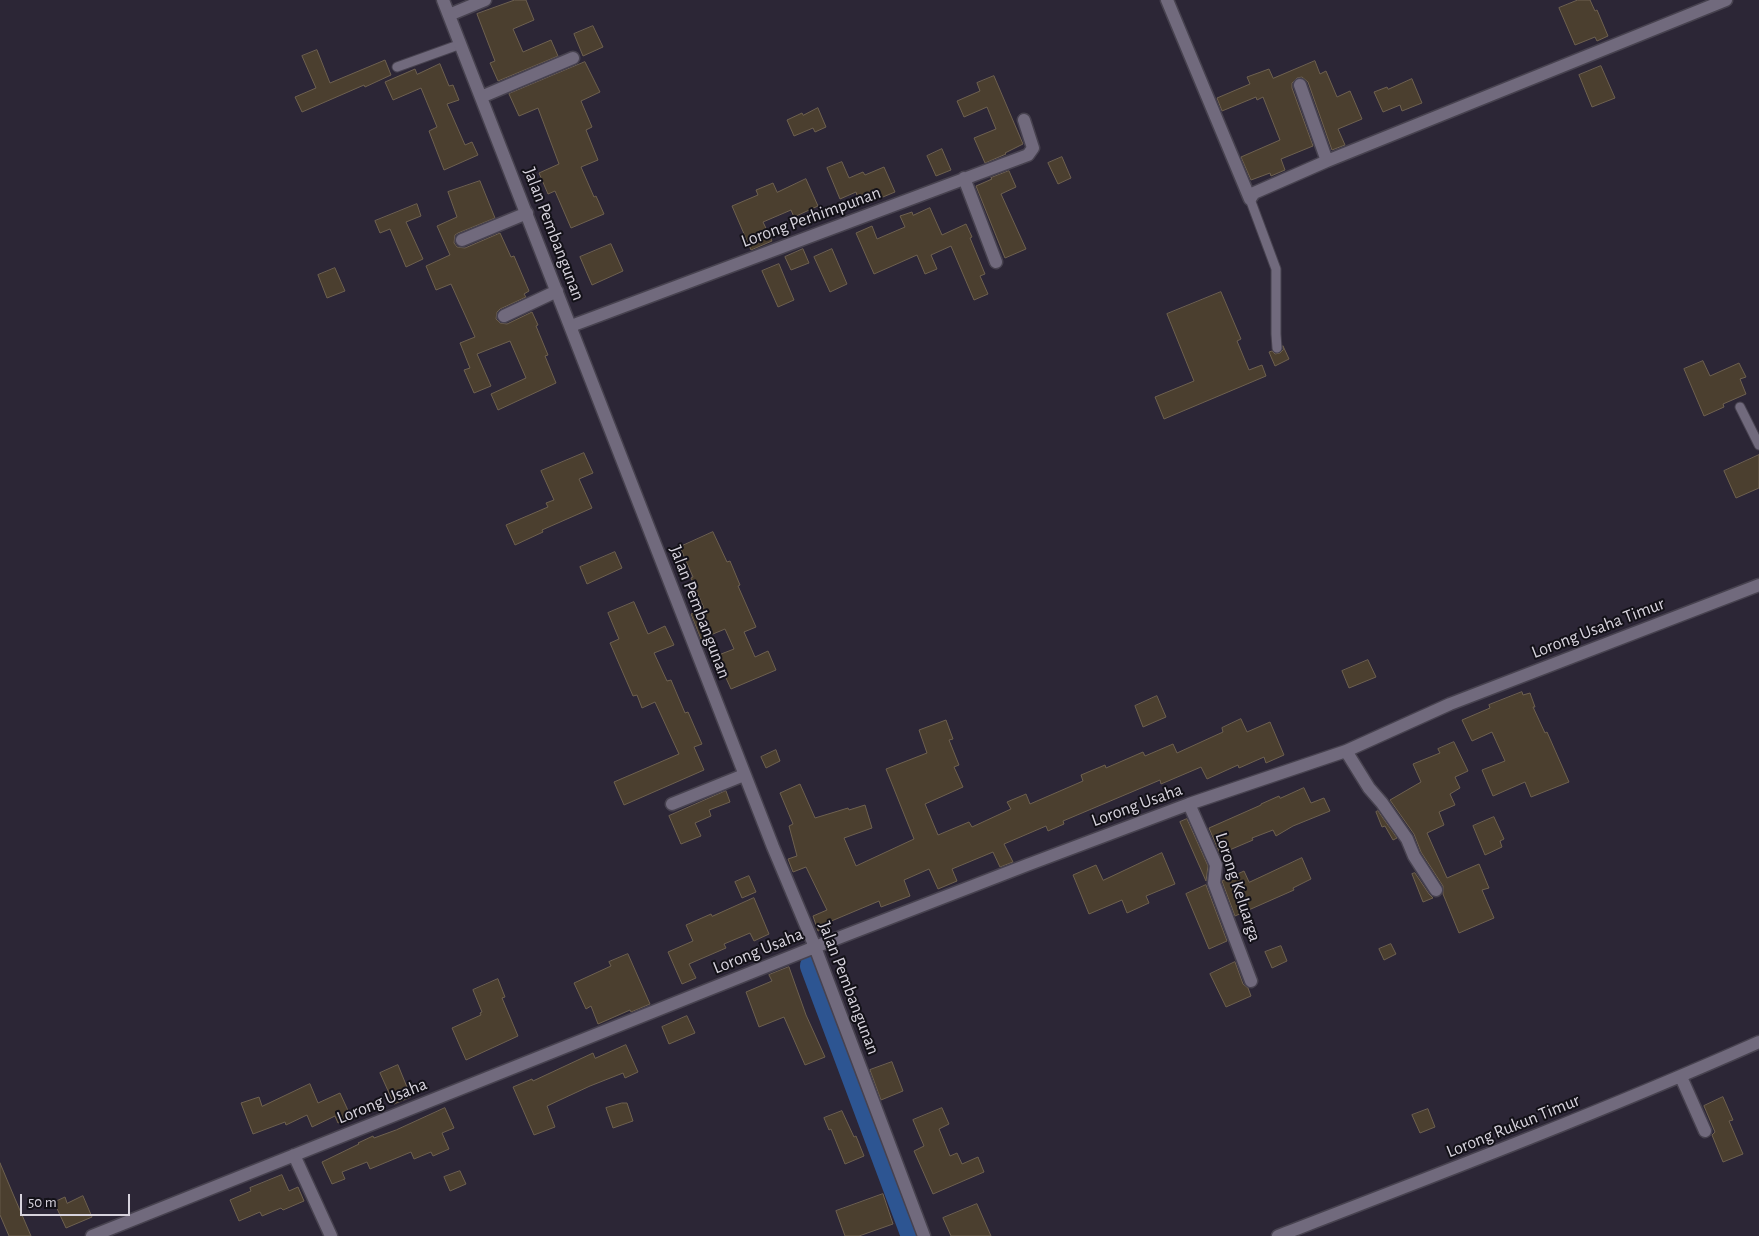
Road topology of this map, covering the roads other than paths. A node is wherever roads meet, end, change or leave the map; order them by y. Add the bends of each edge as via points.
1 (443, 0) edge
2 (485, 0) edge
3 (1166, 0) edge
4 (1726, 0) edge
5 (449, 15) junction
6 (461, 44) junction
7 (574, 58) dead end
8 (397, 67) dead end
9 (1300, 85) dead end
10 (482, 97) junction
11 (1024, 120) dead end
12 (1327, 162) junction
13 (964, 178) junction
14 (1250, 199) junction
15 (527, 213) junction
16 (462, 240) dead end
17 (996, 262) dead end
18 (557, 291) junction
19 (504, 316) dead end
20 (571, 326) junction
21 (1277, 348) dead end
22 (1740, 407) dead end
23 (1759, 445) edge
24 (1759, 585) edge
25 (1446, 706) joint
26 (1346, 750) junction
27 (744, 775) junction
28 (672, 804) dead end
29 (1189, 804) junction
30 (1436, 890) dead end
31 (815, 947) junction
32 (1251, 981) dead end
33 (1759, 1042) edge
34 (1681, 1076) junction
35 (1705, 1131) dead end
36 (294, 1155) junction
37 (92, 1236) edge
38 (331, 1236) edge
39 (924, 1236) edge
40 (1278, 1236) edge

1 - 5 street, Jalan Pembangunan
2 - 5 street
3 - 14 street
4 - 12 street
5 - 6 street, Jalan Pembangunan
6 - 8 lane
6 - 10 street, Jalan Pembangunan
7 - 10 street
9 - 12 street
10 - 15 street, Jalan Pembangunan
11 - 13 street, Lorong Perhimpunan via 1033,148 1031,152
12 - 14 street via 1254,193
13 - 17 street
13 - 20 street, Lorong Perhimpunan
14 - 21 lane via 1276,270
15 - 16 street
15 - 18 street, Jalan Pembangunan
18 - 19 street
18 - 20 street, Jalan Pembangunan
20 - 27 street, Jalan Pembangunan
22 - 23 lane
24 - 25 street, Lorong Usaha Timur
25 - 26 street, Lorong Usaha
26 - 29 street, Lorong Usaha
26 - 30 street
27 - 28 street
27 - 31 street, Jalan Pembangunan
29 - 31 street, Lorong Usaha
29 - 32 street, Lorong Keluarga via 1216,865 1214,883
31 - 36 street, Lorong Usaha
31 - 39 street, Jalan Pembangunan
33 - 34 street, Lorong Rukun Timur
34 - 35 street
34 - 40 street, Lorong Rukun Timur via 1494,1153
36 - 37 street, Lorong Usaha
36 - 38 street

